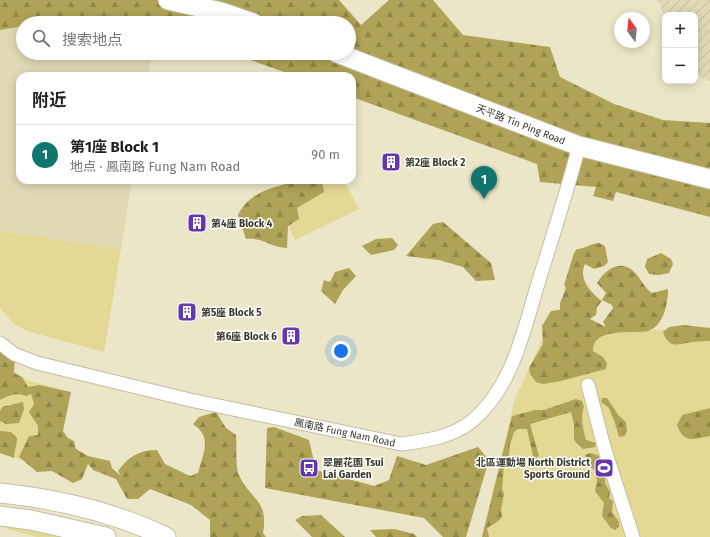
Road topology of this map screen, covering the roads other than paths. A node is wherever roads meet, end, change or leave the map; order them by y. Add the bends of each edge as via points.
1 (168, 0) edge
2 (233, 16) edge
3 (355, 60) edge
4 (579, 146) junction
5 (710, 179) edge
6 (0, 343) edge
7 (588, 385) dead end
8 (0, 493) edge
9 (0, 516) edge
10 (106, 537) edge
11 (166, 537) edge
12 (633, 537) edge

1 - 2 street
3 - 4 street, 天平路 Tin Ping Road
4 - 5 street, 天平路 Tin Ping Road
4 - 6 street, 鳳南路 Fung Nam Road via 514,361 497,393 472,421 451,433 401,444 190,400 44,365 14,354
7 - 12 street via 604,447
8 - 11 street via 84,507 129,521
9 - 10 street via 31,520

